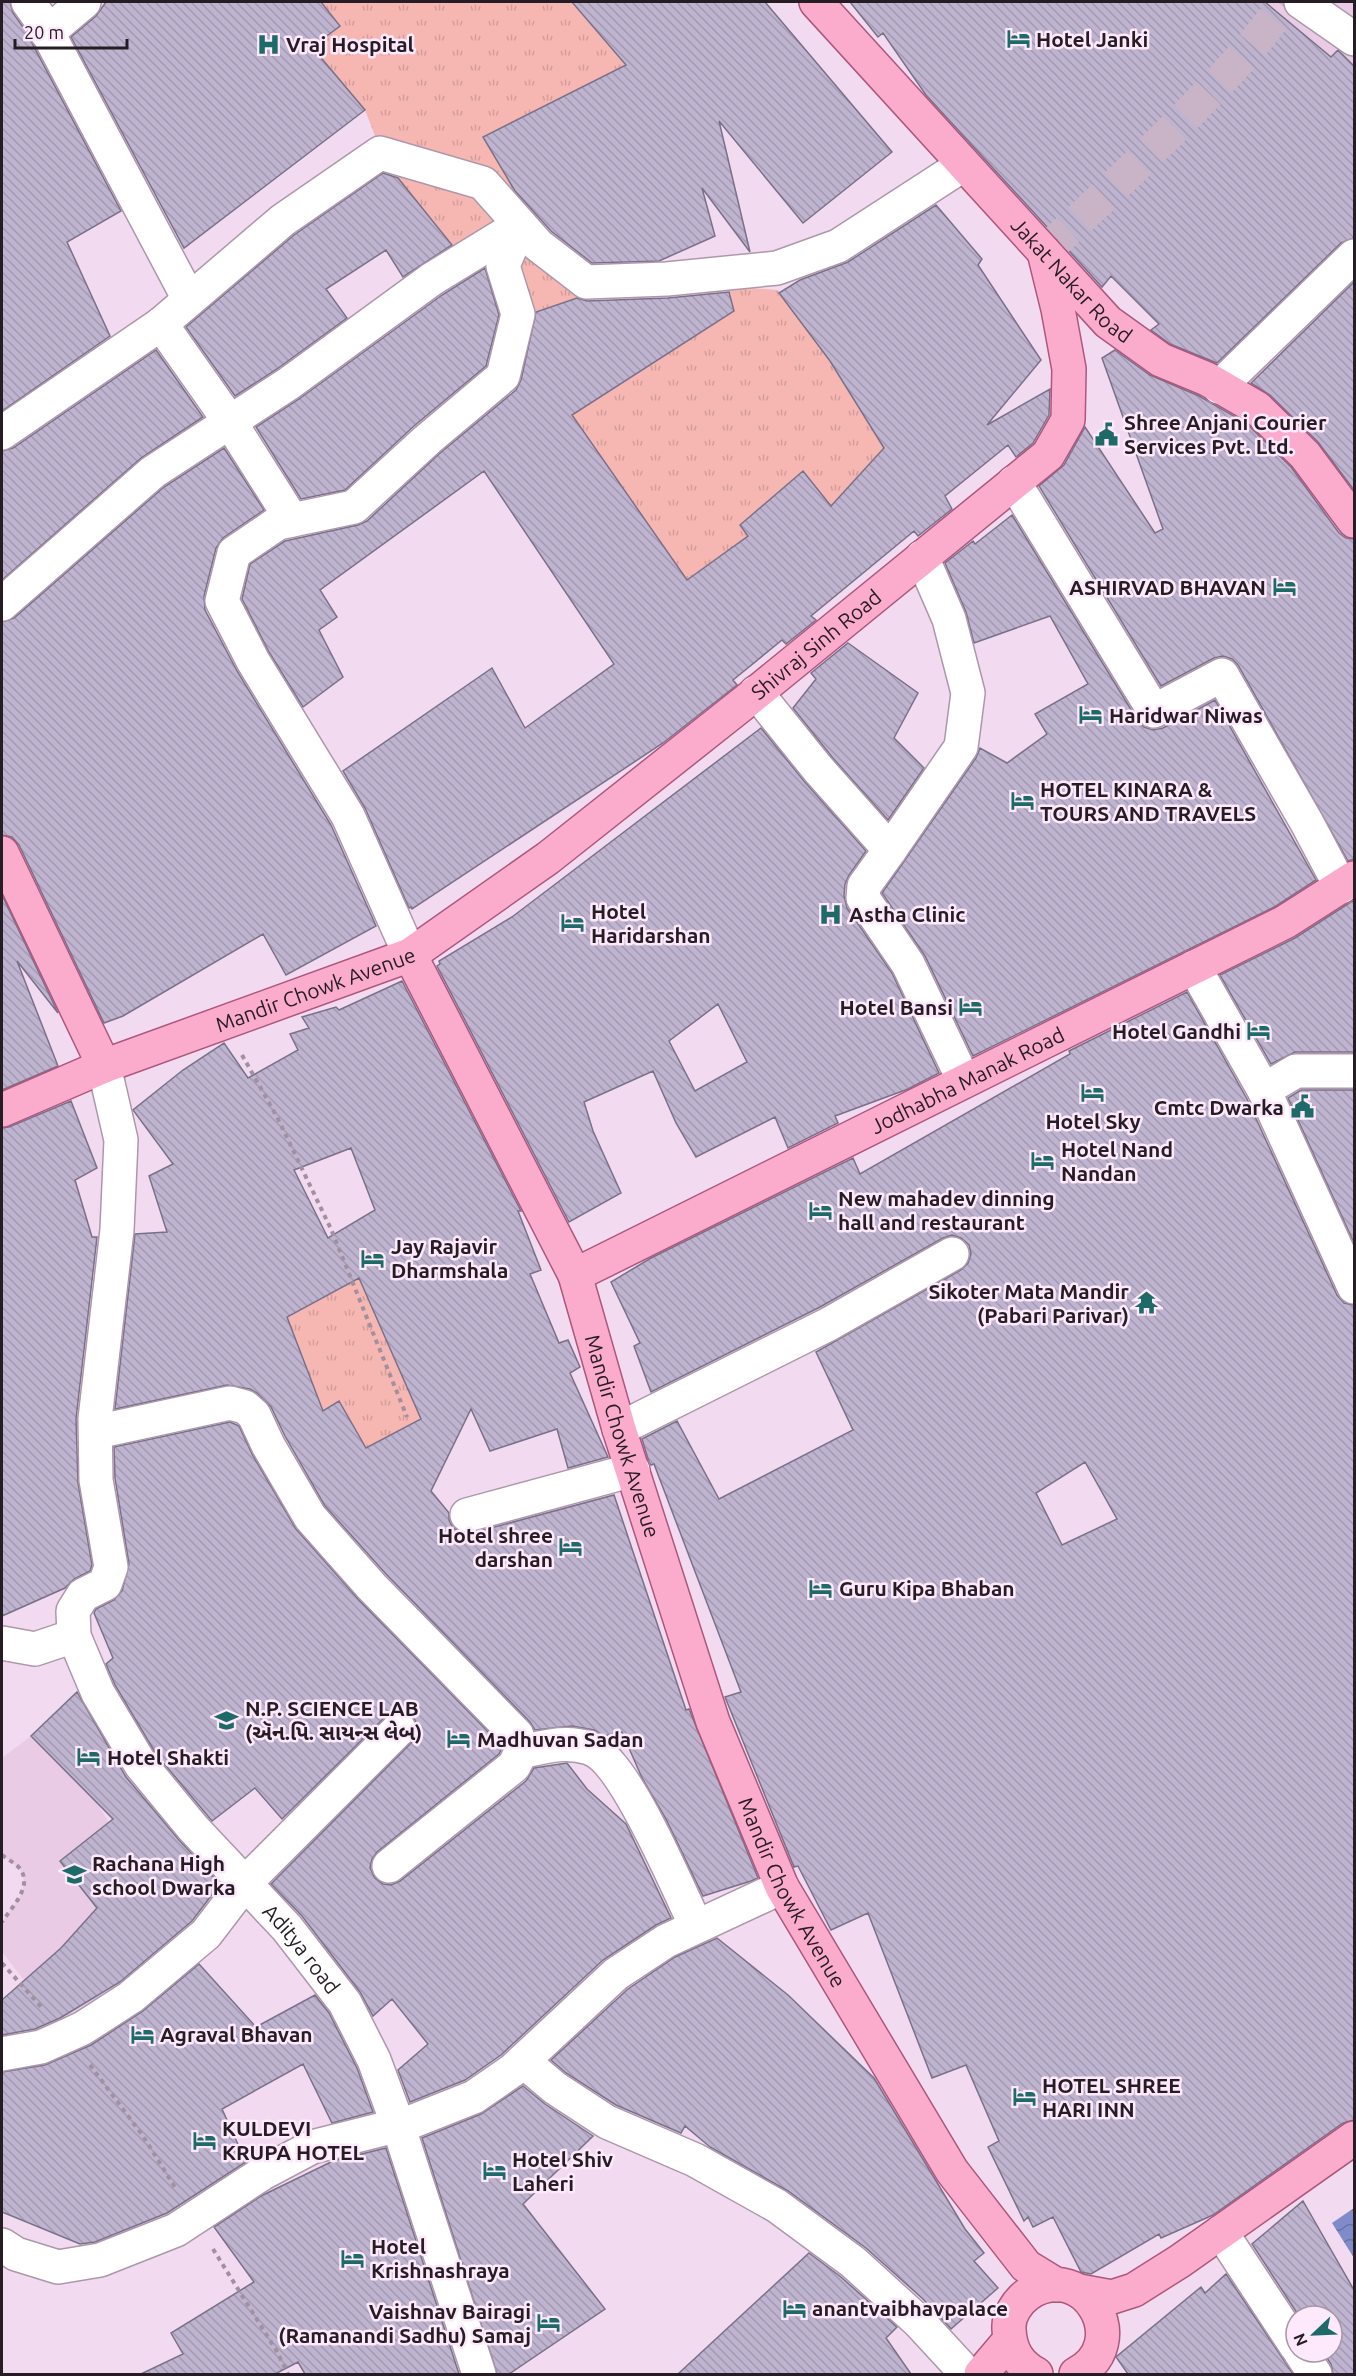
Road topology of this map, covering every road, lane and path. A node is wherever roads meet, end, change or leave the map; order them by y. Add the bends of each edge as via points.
1 (28, 2) edge
2 (84, 2) edge
3 (816, 2) edge
4 (1301, 2) edge
5 (47, 33) junction
6 (1354, 39) edge
7 (963, 165) junction
8 (520, 225) junction
9 (1044, 252) junction
10 (1354, 256) edge
11 (189, 300) junction
12 (161, 324) junction
13 (1219, 387) junction
14 (230, 422) junction
15 (2, 433) edge
16 (1014, 482) junction
17 (292, 520) junction
18 (1354, 520) edge
19 (922, 557) junction
20 (2, 604) edge
21 (756, 692) junction
22 (890, 850) junction
23 (2, 853) edge
24 (1348, 883) edge
25 (410, 955) junction
26 (1194, 967) junction
27 (221, 1023) junction
28 (104, 1066) junction
29 (1354, 1071) edge
30 (964, 1081) junction
31 (1264, 1090) junction
32 (2, 1110) edge
33 (952, 1254) dead end
34 (1351, 1274) edge
35 (575, 1275) junction
36 (406, 1417) dead end
37 (619, 1429) junction
38 (96, 1432) junction
39 (633, 1470) junction
40 (467, 1515) dead end
41 (74, 1636) junction
42 (2, 1644) edge
43 (399, 1729) dead end
44 (521, 1752) junction
45 (2, 1855) edge
46 (389, 1866) dead end
47 (245, 1883) junction
48 (783, 1887) junction
49 (2, 1922) edge
50 (696, 1926) junction
51 (2, 1963) edge
52 (68, 2035) junction
53 (2, 2054) edge
54 (523, 2061) junction
55 (398, 2125) junction
56 (1354, 2138) edge
57 (980, 2207) junction
58 (194, 2218) junction
59 (1221, 2232) junction
60 (2, 2245) edge
61 (1180, 2261) junction
62 (1068, 2288) junction
63 (1012, 2325) junction
64 (1284, 2328) edge
65 (1103, 2359) edge
66 (947, 2361) edge
67 (288, 2374) edge
68 (479, 2374) edge
69 (967, 2374) edge
70 (981, 2374) edge
71 (1036, 2374) edge
72 (1076, 2374) edge

1 - 5 street
2 - 5 street
3 - 7 main road, Jakat Nakar Road
4 - 6 street
5 - 11 street
7 - 8 street via 838,246 777,267 667,279 586,282 538,245
7 - 9 main road, Jakat Nakar Road
8 - 11 street via 483,183 380,153 283,220
8 - 14 street via 432,279
8 - 17 street via 503,266 518,314 503,376 354,507
9 - 13 main road, Jakat Nakar Road via 1108,322 1161,360
9 - 16 main road, Shivraj Sinh Road via 1069,369 1068,420 1048,455
10 - 13 street
11 - 12 street
12 - 14 street
12 - 15 street
13 - 18 main road, Jakat Nakar Road via 1257,408 1305,455
14 - 17 street
14 - 20 street via 153,472
16 - 19 main road, Shivraj Sinh Road
16 - 24 street via 1154,711 1222,675 1307,823
17 - 25 street via 278,523 234,553 222,601 253,661 348,816
19 - 21 main road, Shivraj Sinh Road
19 - 22 street via 949,619 968,693 961,747
21 - 22 street
21 - 25 main road, Shivraj Sinh Road via 548,858
22 - 30 street via 864,886 863,898 908,964
23 - 28 main road
24 - 26 main road, Jodhabha Manak Road via 1285,922
25 - 27 main road, Mandir Chowk Avenue
25 - 35 main road, Mandir Chowk Avenue
26 - 30 main road, Jodhabha Manak Road
26 - 31 street
27 - 28 main road, Mandir Chowk Avenue
27 - 36 path via 277,1117 331,1229
28 - 32 main road, Mandir Chowk Avenue
28 - 38 street via 121,1140 117,1230
29 - 31 street via 1296,1071
30 - 35 main road, Jodhabha Manak Road
31 - 34 street
33 - 37 street via 829,1324
35 - 37 main road, Mandir Chowk Avenue
37 - 39 main road, Mandir Chowk Avenue
38 - 41 street via 96,1480 111,1567 105,1584 83,1595 73,1611
38 - 44 street via 230,1403 244,1407 254,1415 310,1517 372,1587 517,1735
39 - 40 street
39 - 48 main road, Mandir Chowk Avenue via 713,1722
41 - 42 street via 35,1649
41 - 47 street, Aditya road via 98,1693 141,1765
43 - 47 street
44 - 46 street via 514,1766
44 - 50 street via 566,1743 591,1748 608,1761 631,1794
45 - 49 path via 20,1869 24,1881 22,1893
47 - 52 street via 206,1934 131,1997
47 - 55 street, Aditya road via 287,1928 345,2003 374,2060
48 - 50 street
48 - 57 main road, Mandir Chowk Avenue via 952,2171
50 - 54 street via 616,1974
51 - 52 path
52 - 53 street via 41,2047
52 - 58 path via 143,2136
54 - 55 street via 474,2097
54 - 66 street via 555,2088 607,2122 695,2160 777,2206 853,2262 919,2322
55 - 58 street via 312,2147
55 - 68 street, Aditya road
56 - 59 main road
57 - 62 main road, Mandir Chowk Avenue via 1026,2266
57 - 63 main road via 1007,2269
58 - 60 street via 176,2230 100,2260 58,2267 16,2254
58 - 67 path
59 - 61 main road
59 - 64 street
61 - 62 main road via 1134,2290 1112,2297
61 - 65 main road via 1112,2325
62 - 63 main road via 1035,2289 1023,2298
62 - 65 main road via 1092,2301 1099,2314
63 - 70 main road
63 - 71 main road via 1015,2356
65 - 72 main road via 1096,2358
66 - 69 street

